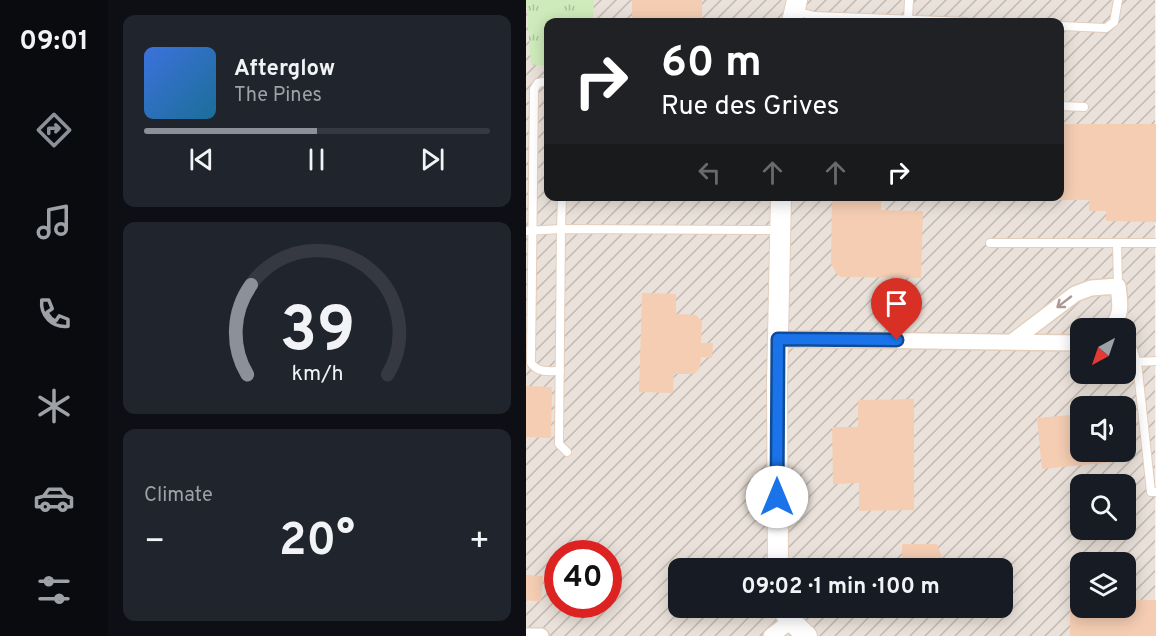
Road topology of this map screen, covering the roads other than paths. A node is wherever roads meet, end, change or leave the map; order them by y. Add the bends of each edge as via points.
1 (909, 0) edge
2 (1118, 0) edge
3 (794, 11) edge
4 (861, 18) edge
5 (908, 18) edge
6 (1064, 26) edge
7 (544, 82) edge
8 (1064, 106) edge
9 (1084, 107) dead end
10 (562, 201) edge
11 (781, 201) edge
12 (561, 229) junction
13 (781, 230) junction
14 (529, 231) edge
15 (990, 243) dead end
16 (1117, 243) junction
17 (1156, 243) edge
18 (1118, 286) junction
19 (1119, 318) edge
20 (778, 339) junction
21 (1014, 341) junction
22 (1070, 343) edge
23 (1136, 359) edge
24 (1156, 361) edge
25 (1137, 362) junction
26 (560, 371) junction
27 (567, 452) dead end
28 (1156, 492) edge
29 (778, 558) edge
30 (783, 618) edge
31 (790, 618) edge
32 (526, 636) edge
33 (541, 636) edge
34 (771, 636) edge
35 (807, 636) edge

1 - 5 lane
2 - 6 lane via 1114,22 1106,28
3 - 4 lane
7 - 14 lane via 534,88
8 - 9 lane
10 - 12 lane
11 - 13 street
12 - 13 lane
12 - 14 lane
12 - 26 lane
13 - 20 street
14 - 26 lane via 531,363 542,371
15 - 16 lane
16 - 17 lane
16 - 18 lane
18 - 19 street
18 -> 21 street via 1075,294
20 - 21 street
20 - 29 street
21 - 22 street
23 - 25 lane
24 - 25 lane
25 - 28 lane via 1151,492
26 - 27 lane via 559,444
30 - 34 street
31 - 35 street
32 - 33 street

